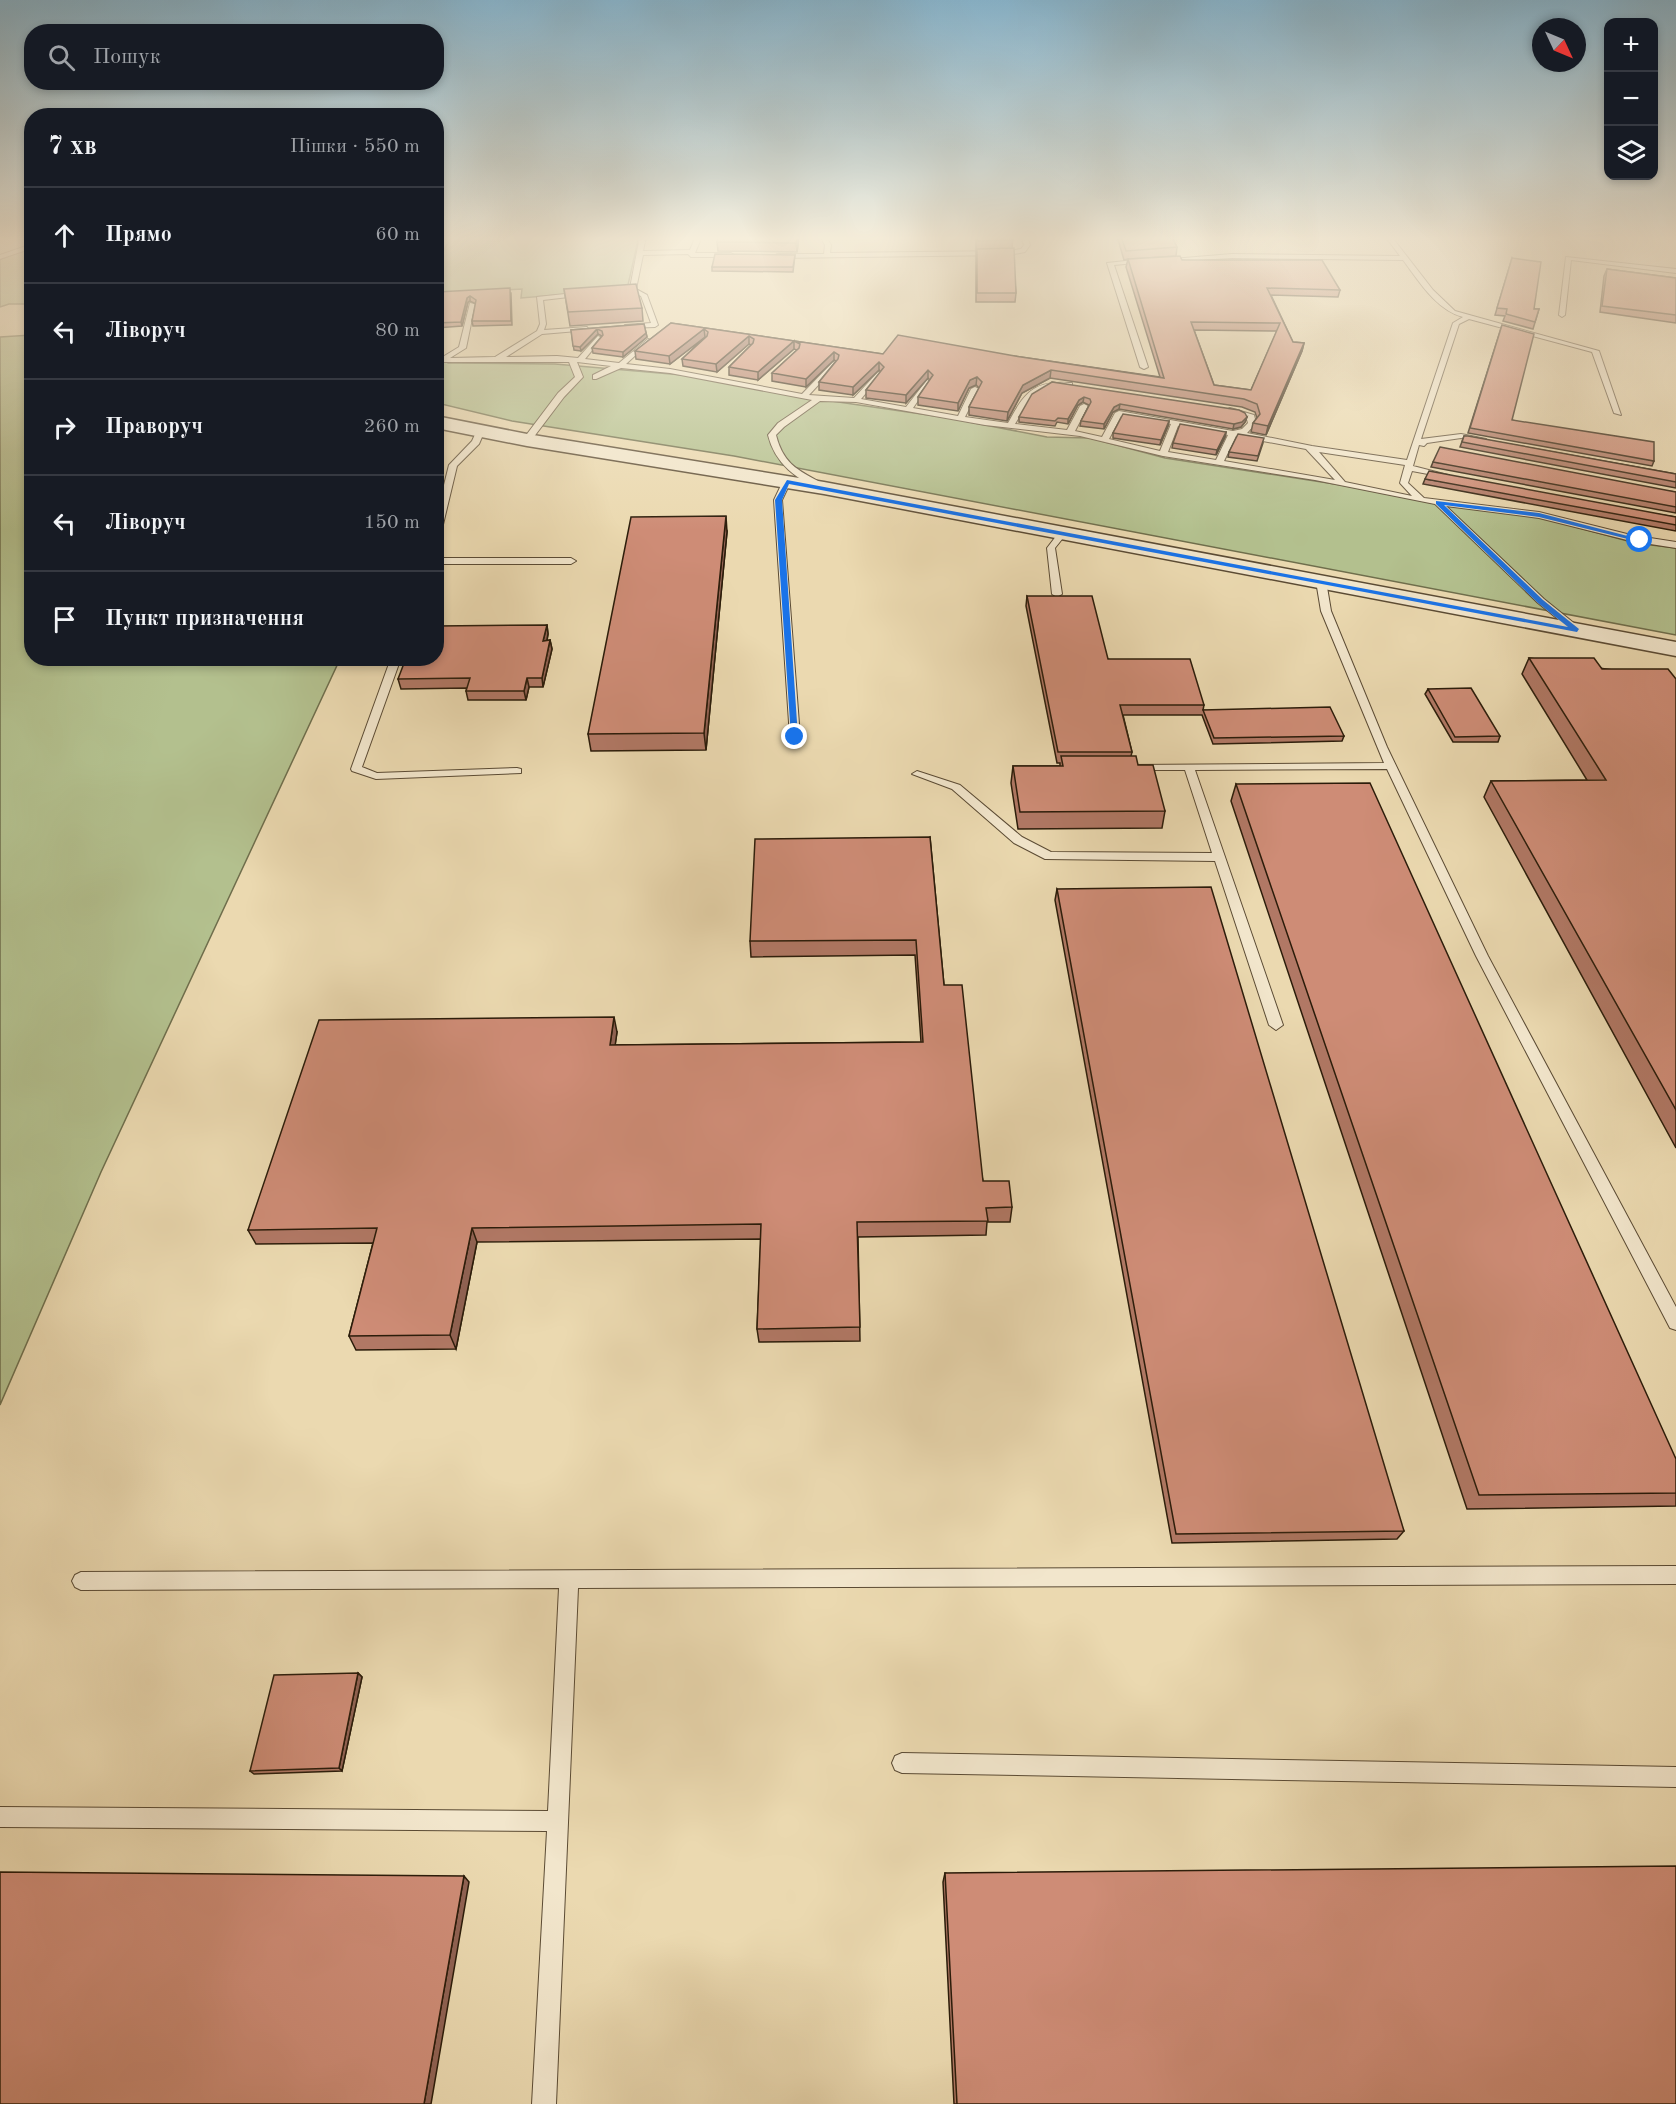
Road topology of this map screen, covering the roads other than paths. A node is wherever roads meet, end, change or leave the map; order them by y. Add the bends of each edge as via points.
1 (465, 334) edge
2 (536, 334) edge
3 (1133, 334) edge
4 (1452, 334) edge
5 (1534, 334) edge
6 (598, 338) edge
7 (652, 338) edge
8 (444, 357) edge
9 (444, 359) edge
10 (495, 360) junction
11 (576, 360) junction
12 (679, 363) edge
13 (622, 364) junction
14 (833, 364) edge
15 (1144, 367) dead end
16 (670, 371) junction
17 (725, 371) edge
18 (878, 374) edge
19 (596, 376) dead end
20 (768, 378) edge
21 (717, 379) junction
22 (927, 382) edge
23 (760, 386) junction
24 (1084, 387) edge
25 (975, 389) edge
26 (804, 396) junction
27 (818, 399) junction
28 (856, 400) junction
29 (1084, 406) edge
30 (1218, 408) edge
31 (908, 410) junction
32 (1618, 413) dead end
33 (960, 418) junction
34 (444, 423) edge
35 (1175, 423) junction
36 (1010, 426) junction
37 (481, 430) junction
38 (1233, 433) junction
39 (1069, 434) junction
40 (527, 440) junction
41 (1105, 440) junction
42 (1493, 441) edge
43 (1416, 442) junction
44 (1309, 447) junction
45 (1445, 448) edge
46 (1163, 454) junction
47 (1219, 463) junction
48 (1409, 466) junction
49 (1455, 477) edge
50 (787, 481) junction
51 (1342, 483) junction
52 (824, 488) junction
53 (1363, 488) junction
54 (1421, 500) junction
55 (444, 503) edge
56 (1438, 503) junction
57 (1454, 518) junction
58 (1063, 533) junction
59 (1676, 545) edge
60 (444, 561) edge
61 (571, 561) dead end
62 (1321, 581) junction
63 (1057, 594) edge
64 (1577, 630) junction
65 (1676, 649) edge
66 (393, 666) edge
67 (795, 737) dead end
68 (1392, 766) junction
69 (1130, 767) edge
70 (1189, 767) junction
71 (517, 771) dead end
72 (917, 774) dead end
73 (1219, 857) junction
74 (1276, 1025) dead end
75 (1676, 1323) edge
76 (1676, 1575) edge
77 (81, 1581) dead end
78 (569, 1581) junction
79 (902, 1764) dead end
80 (1676, 1777) edge
81 (0, 1817) edge
82 (558, 1821) junction
83 (544, 2104) edge

1 - 8 lane via 462,348
2 - 10 lane
3 - 15 lane
4 - 43 lane
5 - 32 lane via 1595,351
6 - 11 lane
7 - 13 lane
9 - 10 lane
10 - 11 lane
11 - 13 lane
11 - 40 lane via 579,377
12 - 16 lane
13 - 16 lane
13 - 19 lane
14 - 26 lane
16 - 21 lane
17 - 21 lane
18 - 28 lane
20 - 23 lane
21 - 23 lane
22 - 31 lane
23 - 26 lane
24 - 36 lane via 1050,382 1027,396
25 - 33 lane
26 - 27 lane
27 - 28 lane
27 - 52 lane via 781,424 772,435 775,453 790,468
28 - 31 lane
29 - 39 lane
30 - 38 lane via 1250,415 1252,423 1245,431
31 - 33 lane
33 - 36 lane
34 - 37 street
35 - 38 lane
35 - 41 lane via 1119,412
35 - 46 lane
36 - 39 lane
37 - 40 street
37 - 55 lane via 476,442 453,465
38 - 44 lane
38 - 47 lane
39 - 41 lane
40 - 50 street
41 - 46 lane
42 - 43 lane via 1461,436
43 - 45 lane
43 - 48 lane
44 - 48 lane
44 - 51 lane
46 - 47 lane
47 - 51 lane
48 - 49 lane
48 - 54 lane via 1404,483
50 - 52 street
50 - 67 lane via 778,500
51 - 53 lane
52 - 58 street
53 - 54 lane
53 - 57 lane
54 - 56 lane
56 - 57 lane
56 - 59 lane via 1539,515
57 - 64 lane
58 - 62 street
58 - 63 lane via 1051,548
60 - 61 lane
62 - 64 street
62 - 68 lane via 1326,611
64 - 65 street
66 - 71 lane via 356,769 376,776
68 - 70 lane
68 - 75 lane via 1482,956
69 - 70 lane
70 - 73 lane
72 - 73 lane via 956,788 1018,840 1049,856
73 - 74 lane
76 - 78 lane
77 - 78 lane
78 - 82 lane
79 - 80 lane
81 - 82 lane
82 - 83 lane

